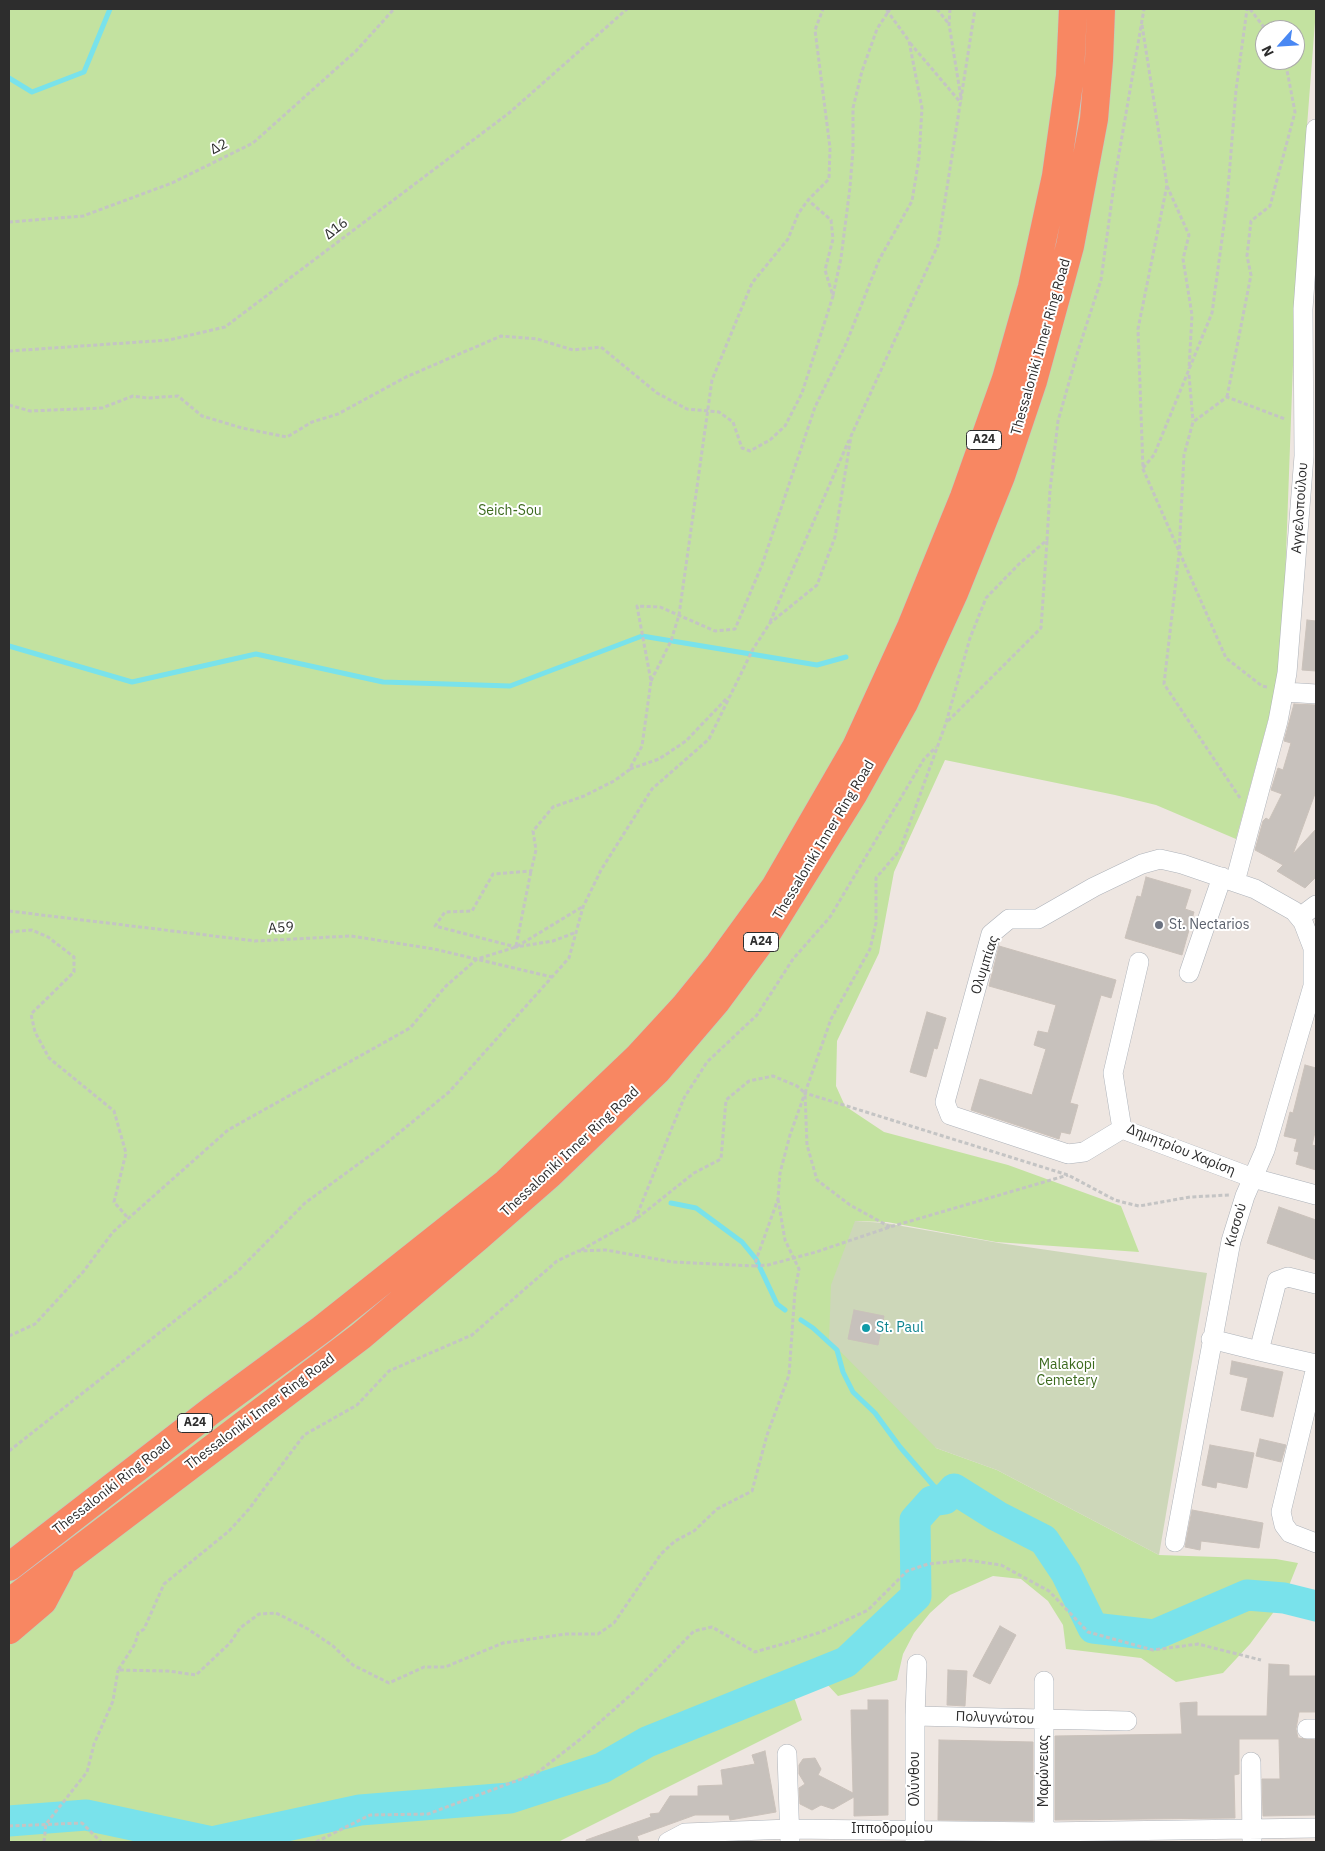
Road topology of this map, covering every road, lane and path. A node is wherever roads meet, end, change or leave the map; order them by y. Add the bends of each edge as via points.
1 (394, 9) edge
2 (627, 9) edge
3 (823, 9) edge
4 (937, 9) edge
5 (950, 9) edge
6 (975, 9) edge
7 (1073, 9) edge
8 (1101, 9) edge
9 (1144, 9) edge
10 (1249, 9) edge
11 (888, 10) edge
12 (1258, 20) edge
13 (1142, 22) junction
14 (949, 24) junction
15 (908, 41) junction
16 (1287, 70) edge
17 (962, 103) junction
18 (1316, 129) edge
19 (1167, 185) junction
20 (808, 200) junction
21 (9, 222) edge
22 (833, 296) junction
23 (9, 351) edge
24 (1189, 374) junction
25 (1227, 397) junction
26 (9, 405) edge
27 (708, 412) junction
28 (1193, 422) junction
29 (851, 436) junction
30 (1304, 438) junction
31 (1143, 469) junction
32 (1047, 540) junction
33 (1179, 554) junction
34 (679, 615) junction
35 (770, 623) junction
36 (650, 681) junction
37 (1285, 692) junction
38 (731, 694) junction
39 (1316, 694) edge
40 (946, 723) junction
41 (938, 745) junction
42 (629, 770) junction
43 (1242, 800) dead end
44 (531, 871) junction
45 (1228, 879) junction
46 (1316, 905) edge
47 (583, 907) junction
48 (9, 911) edge
49 (1300, 916) junction
50 (9, 932) edge
51 (574, 933) junction
52 (516, 947) junction
53 (477, 959) junction
54 (1139, 962) dead end
55 (1189, 973) dead end
56 (552, 977) junction
57 (1315, 986) edge
58 (805, 1093) junction
59 (1122, 1129) junction
60 (1068, 1175) junction
61 (1253, 1178) junction
62 (1316, 1195) edge
63 (1245, 1196) junction
64 (778, 1199) junction
65 (128, 1218) junction
66 (635, 1220) junction
67 (890, 1227) junction
68 (578, 1252) junction
69 (794, 1258) junction
70 (754, 1266) junction
71 (1316, 1284) edge
72 (9, 1336) edge
73 (1211, 1340) junction
74 (1259, 1351) junction
75 (1316, 1365) edge
76 (9, 1451) edge
77 (1175, 1542) dead end
78 (1316, 1543) edge
79 (63, 1563) junction
80 (9, 1567) edge
81 (9, 1603) edge
82 (9, 1630) edge
83 (1261, 1660) dead end
84 (917, 1664) dead end
85 (118, 1670) junction
86 (1044, 1681) dead end
87 (916, 1716) junction
88 (1044, 1719) junction
89 (1126, 1722) dead end
90 (788, 1754) dead end
91 (1251, 1762) dead end
92 (46, 1824) junction
93 (9, 1826) edge
94 (1316, 1828) edge
95 (1252, 1835) edge
96 (790, 1836) edge
97 (915, 1836) edge
98 (1151, 1836) edge
99 (1044, 1837) edge
100 (674, 1840) edge
101 (44, 1842) edge
102 (101, 1842) edge
103 (316, 1842) edge

1 - 21 path, Δ2 via 356,51 253,143 172,184 83,216
2 - 23 path, Δ16 via 509,113 225,326 169,340
3 - 20 path via 815,30 830,148 829,179
4 - 14 path
5 - 14 path
6 - 17 path
7 - 80 highway, Thessaloniki Inner Ring Road / Α24 via 1070,76 1056,176 1032,287 1006,379 964,497 907,636 856,747 774,886 684,1007 593,1102 506,1183 353,1305
8 - 79 highway, Thessaloniki Inner Ring Road / Α24 via 1094,119 1070,246 1033,381 1001,476 954,593 904,703 849,801 767,934 716,1002 662,1065 550,1174 361,1336
9 - 13 path
10 - 12 path
10 - 24 path via 1236,90 1227,202 1212,313
11 - 15 path
11 - 22 path via 877,29 862,71 853,108 850,187
13 - 19 path
13 - 32 path via 1114,177 1101,280 1058,421
14 - 17 path
15 - 17 path
15 - 34 path via 922,108 912,201 879,260 846,344 815,407 762,565 735,629 715,631
16 - 25 path via 1295,112 1270,206 1251,221 1247,256 1251,275
17 - 29 path via 938,245
18 - 30 street, Αγγελοπούλου via 1303,309
19 - 24 path via 1188,235 1182,259 1192,315
19 - 31 path via 1138,329
20 - 22 path via 831,220 833,239 825,270
20 - 27 path via 798,214 788,239 752,283 712,380
22 - 27 path via 802,394 785,426 770,440 750,451 742,448 733,422 719,412
24 - 28 path
24 - 31 path via 1154,455
25 - 28 path
25 - 30 path via 1284,418 1293,437
26 - 27 path via 30,411 102,408 133,396 178,396 202,416 242,428 287,436 312,422 338,414 406,377 501,336 537,339 573,350 601,347 657,393 687,409
27 - 34 path
28 - 33 path via 1184,455
29 - 35 path
29 - 35 path via 835,537 817,585
30 - 37 street, Αγγελοπούλου
31 - 33 path
32 - 40 path via 986,598 970,638
32 - 40 path via 1041,628
33 - 37 path via 1226,658 1262,686
33 - 43 path via 1164,684
34 - 36 path via 672,641
34 - 36 path via 660,607 637,606
35 - 38 path
36 - 42 path via 642,746
37 - 39 street
37 - 45 street, Αγγελοπούλου
38 - 42 path via 686,741 659,758
38 - 47 path via 709,740 652,789 601,870
40 - 41 path
41 - 58 path via 900,850 876,878 876,923 870,949 831,1019
41 - 66 path via 924,759 830,917 793,960 757,1015 707,1062 684,1098
42 - 44 path via 614,782 553,807 533,832 536,850
44 - 52 path
44 - 52 path via 494,874 472,911 445,912 435,926
45 - 49 street, Ολυμπίας via 1266,894
45 - 55 street, Αγγελοπούλου
45 - 59 street, Ολυμπίας via 1170,860 1155,860 1094,887 1046,916 1033,920 1010,919 991,934 945,1102 950,1115 1068,1154 1084,1152
46 - 49 street
47 - 51 path
47 - 52 path
48 - 53 path, Α59 via 255,941 351,936 434,948
49 - 57 street, Κισσού via 1313,948
50 - 65 path via 32,930 48,937 74,957 74,972 31,1014 35,1032 49,1058 114,1111 126,1153 114,1202
51 - 52 path via 553,941
51 - 56 path via 569,958
52 - 53 path
53 - 56 path, Α59
53 - 65 path via 446,986 410,1028 228,1130
54 - 59 street, Δημητρίου Χαρίση via 1113,1073
56 - 76 path via 449,1092 305,1203 238,1271
57 - 61 street, Κισσού
58 - 60 path
58 - 64 path via 780,1173
58 - 66 path via 797,1086 772,1076 749,1081 726,1100 721,1159 694,1173
58 - 67 path via 808,1145 817,1180 850,1205
59 - 61 street, Δημητρίου Χαρίση
60 - 63 path via 1115,1200 1139,1206 1190,1197
60 - 67 path
61 - 62 street, Δημητρίου Χαρίση
61 - 63 street, Κισσού
63 - 73 street, Κισσού via 1227,1259
64 - 69 path via 785,1240
64 - 70 path
65 - 72 path via 35,1324
66 - 68 path
67 - 69 path
68 - 70 path via 606,1250 673,1262
68 - 85 path via 557,1261 515,1294 472,1335 389,1371 357,1405 304,1435 230,1531 164,1584 144,1630 138,1633 135,1644
69 - 70 path
69 - 85 path via 799,1268 789,1375 767,1435 752,1491 718,1509 661,1554 614,1623 598,1634 566,1634 503,1643 446,1667 424,1668 388,1683 353,1665 308,1629 276,1613 259,1614 240,1628 230,1643 196,1675
71 - 74 street via 1288,1277 1277,1281
73 - 74 street
73 - 77 street, Κισσού
74 - 75 street
75 - 78 street via 1280,1512 1290,1533
79 - 81 highway, Thessaloniki Inner Ring Road / Α24
79 - 82 highway via 43,1601
83 - 103 path via 1198,1644 1153,1650 1088,1632 1049,1591 1001,1564 966,1560 928,1564 907,1571 868,1610 821,1632 755,1652 712,1627 694,1631 635,1691 584,1737 537,1773 428,1814 370,1815
84 - 87 street
85 - 92 path via 113,1701 86,1772
86 - 88 street, Μαρώνειας
87 - 88 street, Πολυγνώτου
87 - 97 street, Ολύνθου
88 - 89 street, Πολυγνώτου
88 - 99 street, Μαρώνειας
90 - 96 street
91 - 95 street
92 - 93 path
92 - 101 path
92 - 102 path via 82,1823
94 - 95 street, Ιπποδρομίου
95 - 98 street, Ιπποδρομίου
96 - 97 street, Ιπποδρομίου
96 - 100 street, Ιπποδρομίου via 685,1833
97 - 99 street, Ιπποδρομίου
98 - 99 street, Ιπποδρομίου

